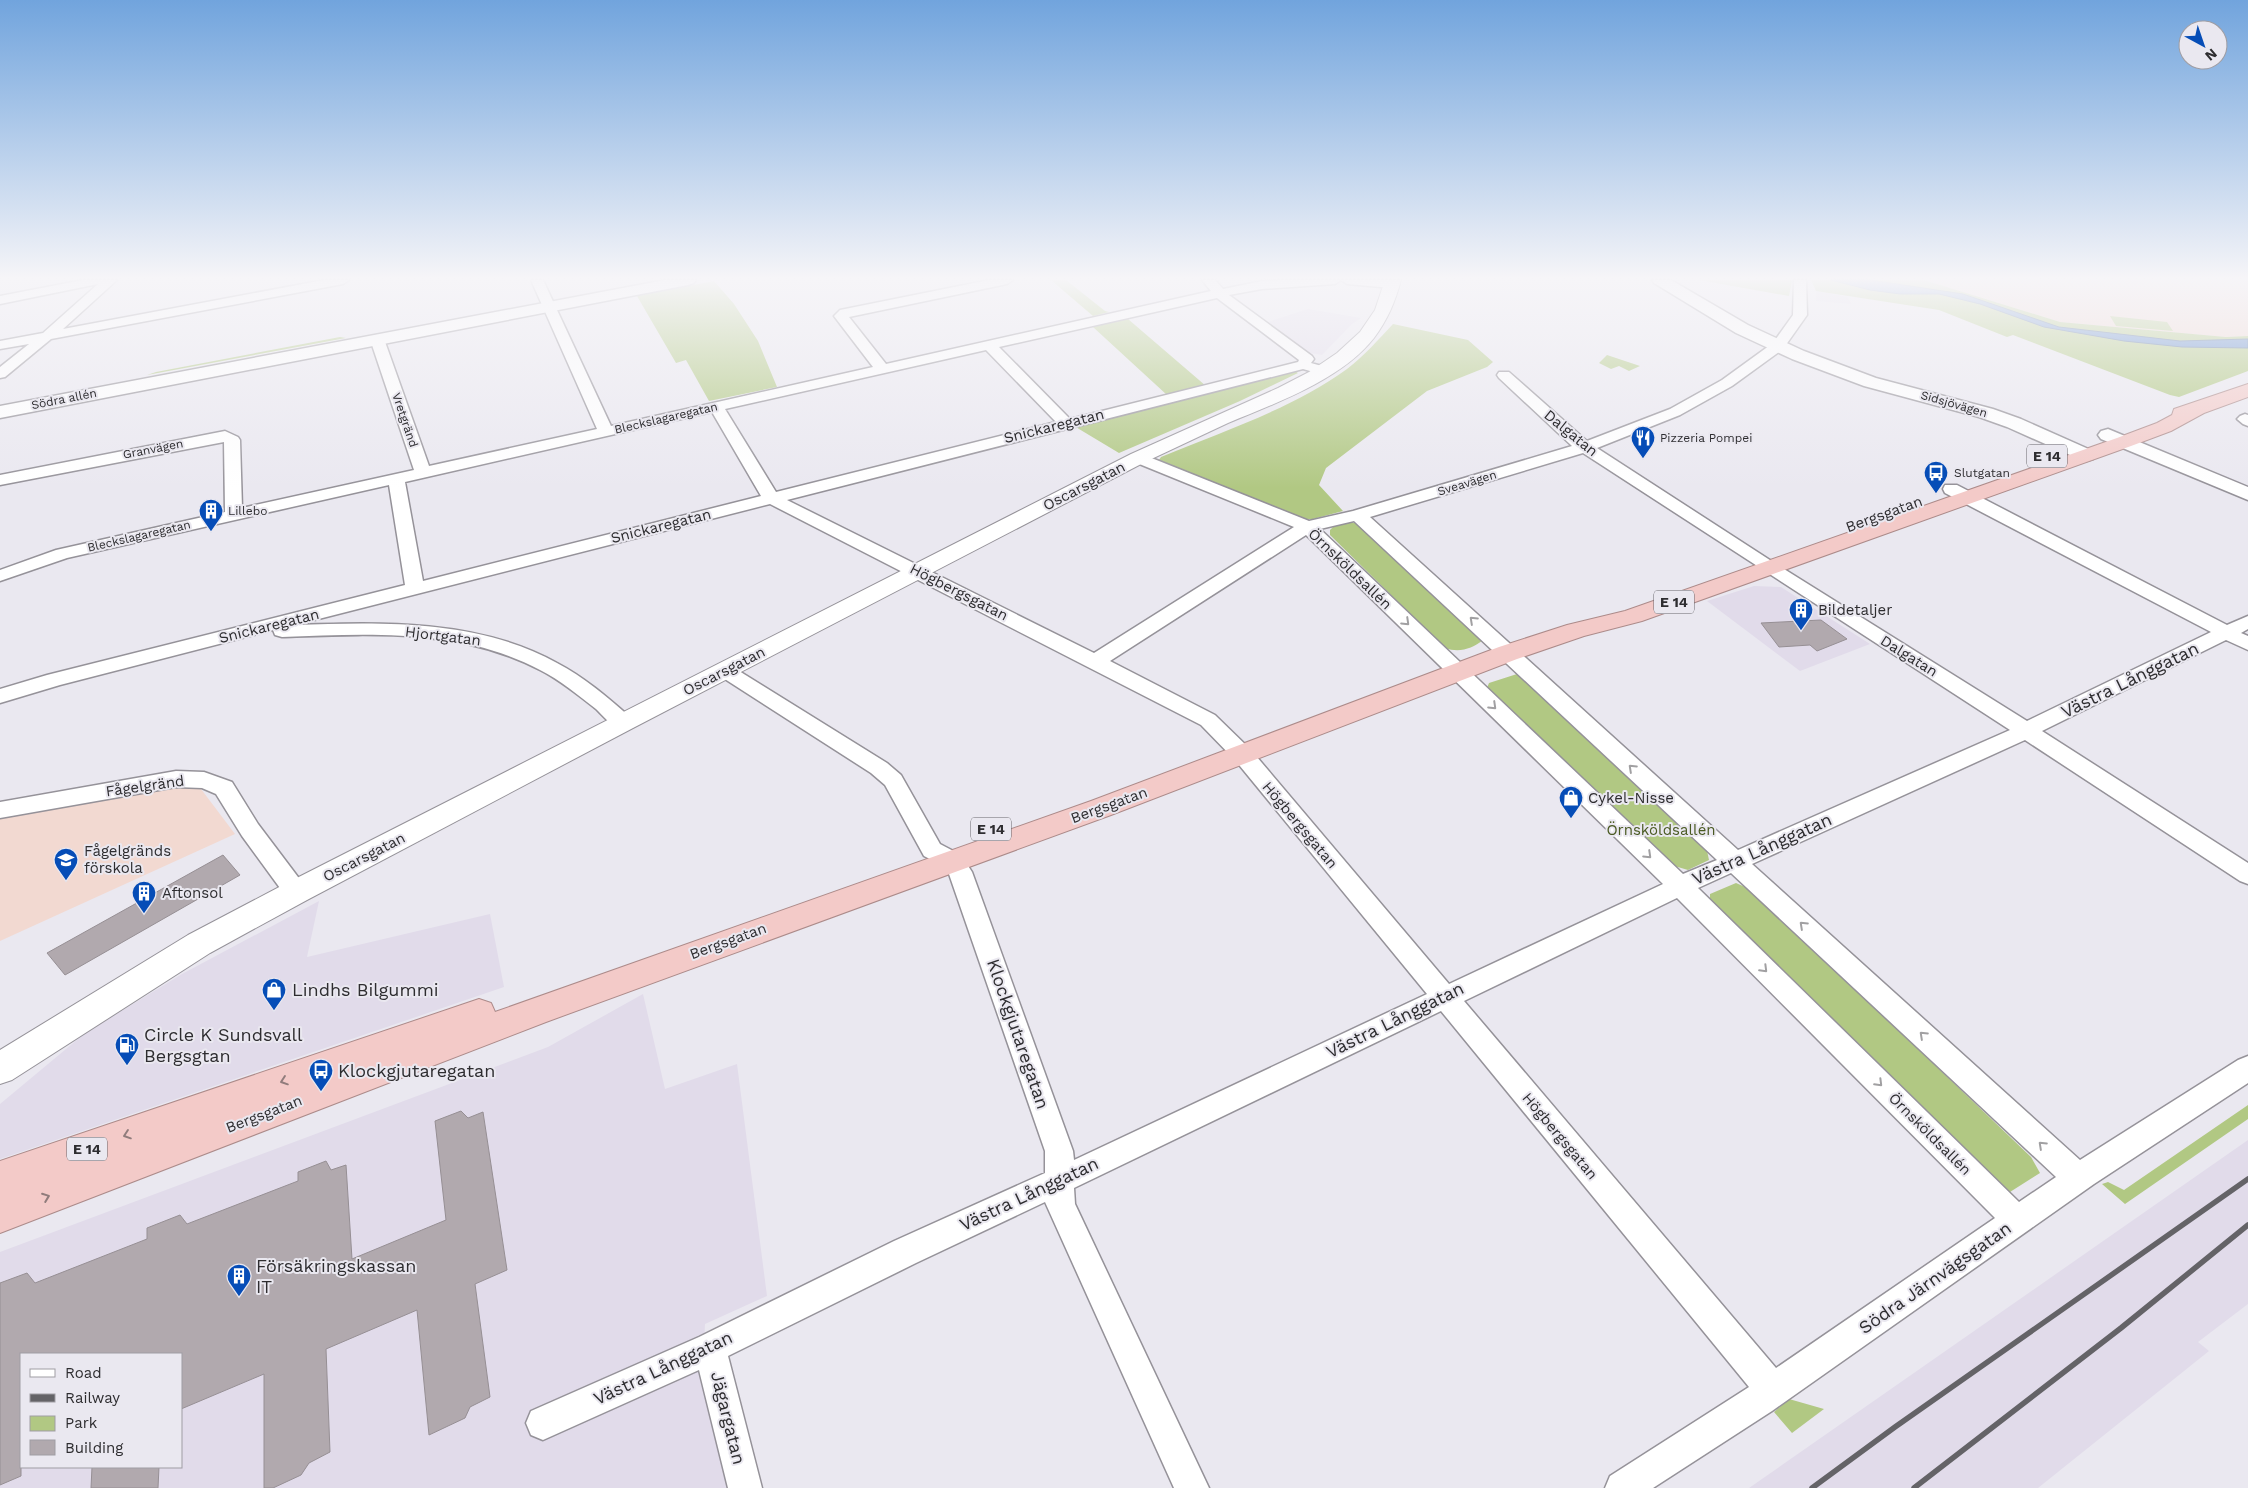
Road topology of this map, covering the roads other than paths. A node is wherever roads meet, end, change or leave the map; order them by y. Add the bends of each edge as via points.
1 (31, 349) edge
2 (323, 349) edge
3 (381, 349) edge
4 (569, 349) edge
5 (867, 349) edge
6 (974, 349) edge
7 (993, 349) edge
8 (1294, 349) edge
9 (1349, 349) edge
10 (1773, 349) edge
11 (1787, 349) edge
12 (1313, 368) junction
13 (882, 369) junction
14 (0, 374) edge
15 (1504, 375) dead end
16 (2248, 390) edge
17 (716, 407) junction
18 (0, 412) edge
19 (1065, 424) junction
20 (606, 432) junction
21 (2116, 438) junction
22 (1586, 448) junction
23 (2078, 451) junction
24 (1138, 458) junction
25 (423, 473) junction
26 (396, 479) junction
27 (0, 480) edge
28 (1959, 493) junction
29 (2248, 494) edge
30 (772, 498) junction
31 (234, 515) junction
32 (1358, 515) junction
33 (1308, 527) junction
34 (1764, 564) junction
35 (918, 571) junction
36 (0, 576) edge
37 (415, 588) junction
38 (239, 633) junction
39 (2241, 633) edge
40 (1508, 653) junction
41 (1095, 661) junction
42 (724, 670) junction
43 (1458, 672) junction
44 (0, 696) edge
45 (622, 722) junction
46 (2026, 730) junction
47 (1238, 750) junction
48 (0, 810) edge
49 (942, 856) junction
50 (1734, 862) junction
51 (2248, 876) edge
52 (1680, 886) junction
53 (296, 892) junction
54 (1443, 996) junction
55 (31, 1048) junction
56 (2248, 1068) edge
57 (0, 1069) edge
58 (0, 1080) edge
59 (2078, 1178) junction
60 (0, 1179) edge
61 (1058, 1181) junction
62 (0, 1214) edge
63 (2017, 1220) junction
64 (710, 1348) junction
65 (1773, 1390) junction
66 (543, 1423) dead end
67 (745, 1488) edge
68 (1192, 1488) edge
69 (1622, 1488) edge

1 - 14 street
2 - 18 street, Södra allén
3 - 25 street, Vretgränd
4 - 20 street
5 - 13 street
6 - 13 street, Bleckslagaregatan
7 - 19 street
8 - 12 street
9 - 12 main road, Oscarsgatan
10 - 22 street, Sveavägen via 1711,394
11 - 23 street, Sidsjövägen via 1870,382 1986,413
12 - 19 street, Snickaregatan
12 - 24 main road, Oscarsgatan via 1270,400
13 - 17 street, Bleckslagaregatan
15 - 22 street, Dalgatan
16 - 21 highway, Bergsgatan / E 14 via 2197,409 2164,426
17 - 20 street, Bleckslagaregatan
17 - 30 street
19 - 30 street, Snickaregatan
20 - 25 street, Bleckslagaregatan
21 - 23 highway, Bergsgatan / E 14
21 - 29 street
22 - 32 street, Sveavägen
22 - 34 street, Dalgatan
23 - 28 highway, Bergsgatan / E 14
24 - 33 street, Örnsköldsallén
24 - 35 main road, Oscarsgatan
25 - 26 street, Bleckslagaregatan
26 - 31 street, Bleckslagaregatan
26 - 37 street
27 - 31 street, Granvägen via 225,436 232,440
28 - 34 highway, Bergsgatan / E 14
28 - 39 street
30 - 35 street, Högbergsgatan
30 - 37 street, Snickaregatan
31 - 36 street, Bleckslagaregatan via 62,554
32 - 33 street, Sveavägen
40 -> 32 street
33 - 41 street, Sveavägen
33 -> 43 street, Örnsköldsallén
34 - 40 highway, Bergsgatan / E 14 via 1633,616 1576,630
34 - 46 street, Dalgatan
35 - 41 street, Högbergsgatan
35 - 42 main road, Oscarsgatan
37 - 38 street, Snickaregatan
38 - 44 street, Snickaregatan
38 - 45 street, Hjortgatan via 411,630 485,641 538,660 584,689
39 - 46 street, Västra Långgatan
40 - 43 highway, Bergsgatan / E 14
50 -> 40 street
41 - 47 street, Högbergsgatan via 1208,720
42 - 45 main road, Oscarsgatan
42 - 49 street, Klockgjutaregatan via 879,768 893,780
43 - 47 highway, Bergsgatan / E 14
43 -> 52 street, Örnsköldsallén
45 - 53 main road, Oscarsgatan
46 - 50 street, Västra Långgatan
46 - 51 street, Dalgatan
47 - 49 highway, Bergsgatan / E 14
47 - 54 street, Högbergsgatan
48 - 53 street, Fågelgränd via 176,779 204,780 224,788 250,830
49 -> 60 highway, Bergsgatan / E 14
49 - 61 street, Klockgjutaregatan via 960,872 990,954 1059,1151
62 -> 49 highway, Bergsgatan / E 14
50 - 52 street, Västra Långgatan
59 -> 50 street
52 - 54 street, Västra Långgatan
52 -> 63 street, Örnsköldsallén
53 - 55 main road, Oscarsgatan via 199,944
54 - 61 street, Västra Långgatan
54 - 65 street, Högbergsgatan
55 - 57 main road, Oscarsgatan
55 - 58 main road, Oscarsgatan
56 - 59 street, Södra Järnvägsgatan
59 - 63 street, Södra Järnvägsgatan
61 - 64 street, Västra Långgatan
61 - 68 street, Klockgjutaregatan via 1060,1205
63 - 65 street, Södra Järnvägsgatan
64 - 66 street, Västra Långgatan
64 - 67 street, Jägargatan
65 - 69 street, Södra Järnvägsgatan

